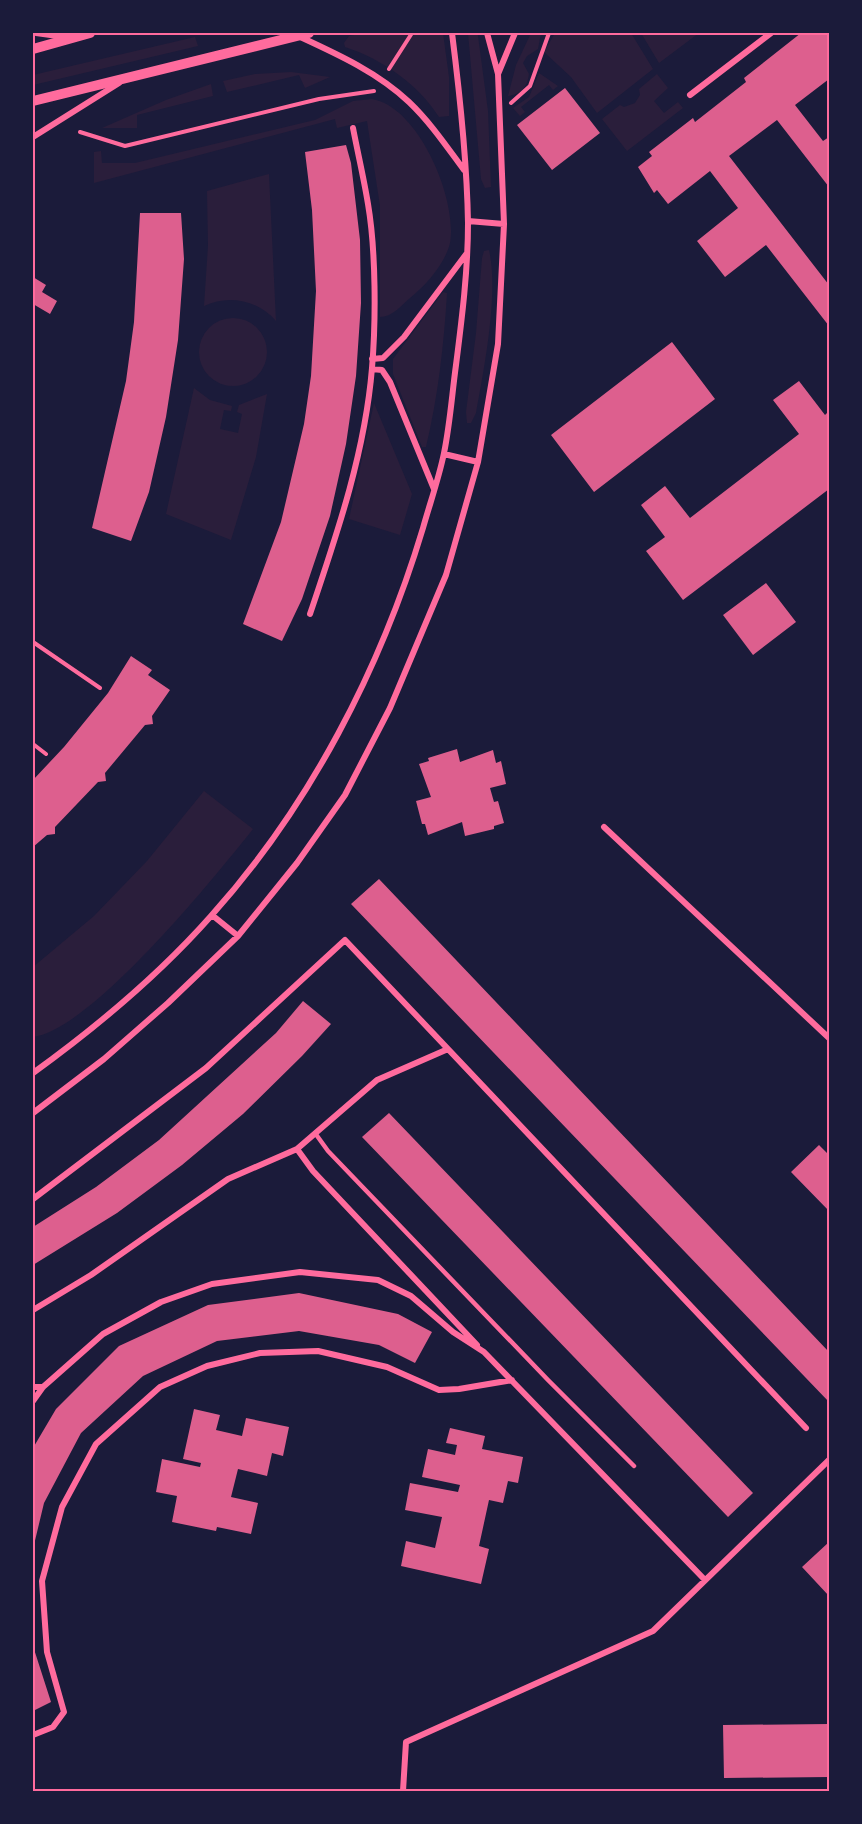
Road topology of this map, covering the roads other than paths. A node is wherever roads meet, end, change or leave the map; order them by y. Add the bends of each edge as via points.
1 (36, 33) edge
2 (90, 33) edge
3 (309, 33) edge
4 (452, 33) edge
5 (487, 33) edge
6 (515, 33) edge
7 (771, 33) edge
8 (297, 36) junction
9 (69, 38) junction
10 (33, 49) edge
11 (498, 74) junction
12 (127, 78) junction
13 (690, 95) dead end
14 (33, 101) edge
15 (353, 128) dead end
16 (33, 137) edge
17 (464, 171) junction
18 (468, 221) junction
19 (504, 224) junction
20 (467, 252) junction
21 (372, 359) junction
22 (372, 369) junction
23 (444, 454) junction
24 (478, 462) junction
25 (434, 490) junction
26 (310, 614) dead end
27 (604, 827) dead end
28 (212, 915) junction
29 (238, 936) junction
30 (829, 1038) edge
31 (448, 1049) junction
32 (33, 1073) edge
33 (33, 1113) edge
34 (315, 1133) junction
35 (297, 1149) junction
36 (33, 1199) edge
37 (33, 1310) edge
38 (484, 1352) junction
39 (512, 1380) junction
40 (33, 1387) edge
41 (43, 1387) junction
42 (33, 1401) edge
43 (806, 1428) dead end
44 (829, 1460) edge
45 (634, 1466) dead end
46 (705, 1580) junction
47 (33, 1735) edge
48 (403, 1791) edge

1 - 9 street
2 - 9 street
3 - 8 street
4 - 17 street
5 - 11 street
6 - 11 street
7 - 13 street
8 - 12 street
8 - 17 street via 387,83 428,123
9 - 10 street
11 - 19 street
12 - 14 street
12 - 16 street
15 - 21 street via 369,206 374,299
17 - 18 street
18 - 19 street
18 - 20 street
19 - 24 street via 498,344
20 - 21 street via 404,337 383,358
20 - 23 street
21 - 22 street
22 - 25 street via 382,370 390,382
22 - 26 street via 345,510
23 - 24 street
23 - 25 street
24 - 29 street via 446,575 390,708 345,795
25 - 28 street via 406,586 362,686 316,774
27 - 30 street
28 - 29 street
28 - 32 street via 128,1000
29 - 33 street via 168,1004
31 - 34 street via 377,1080
31 - 36 street via 345,940 206,1068
31 - 43 street
34 - 35 street
34 - 45 lane via 462,1292
35 - 37 street via 228,1179 91,1275
35 - 38 street via 313,1171
38 - 39 street
38 - 41 street via 411,1296 378,1280 300,1272 212,1284 161,1302 103,1334
39 - 46 street
39 - 47 street via 439,1390 387,1367 318,1351 260,1353 207,1366 160,1387 96,1443 62,1507 42,1581 47,1652 64,1712 53,1727
40 - 41 street
41 - 42 street
44 - 46 street
46 - 48 street via 653,1631 406,1742

